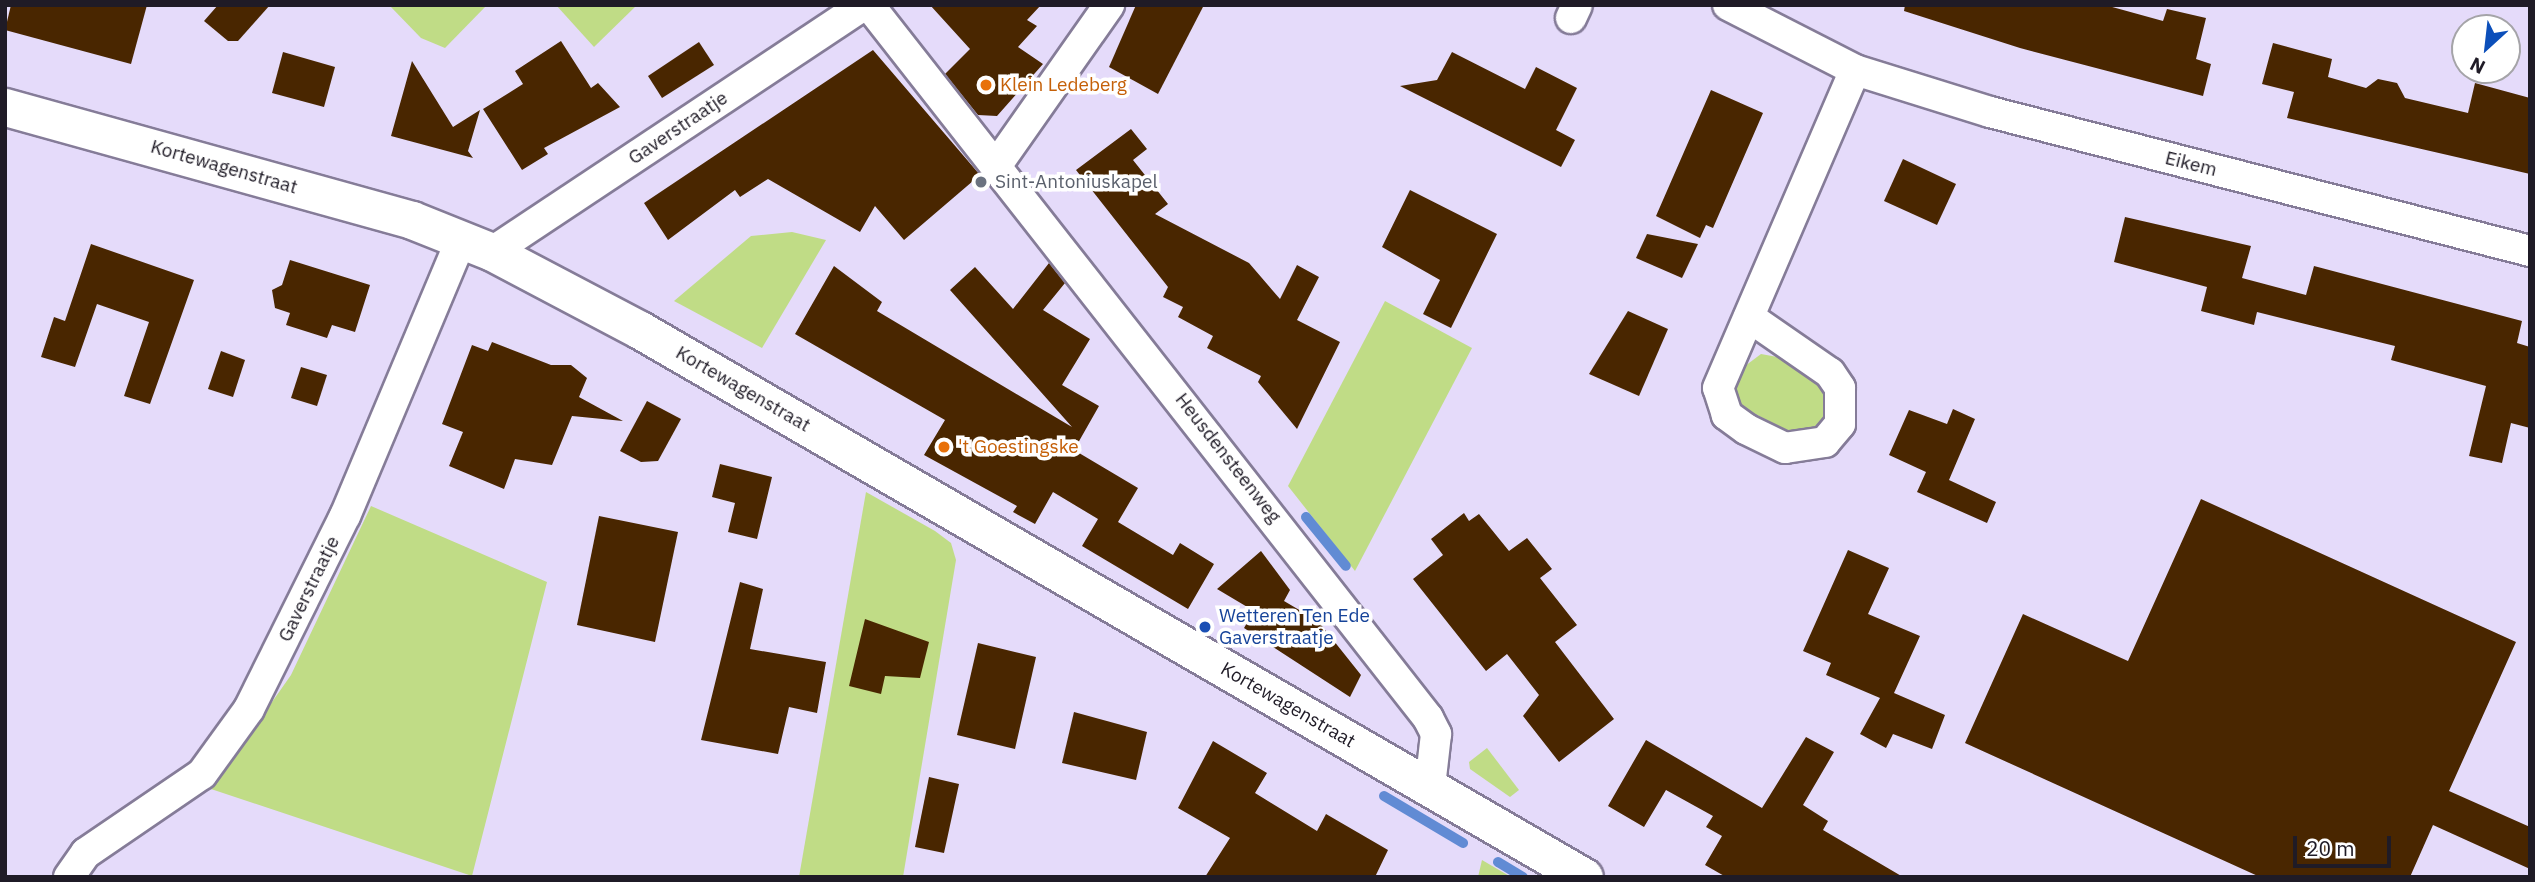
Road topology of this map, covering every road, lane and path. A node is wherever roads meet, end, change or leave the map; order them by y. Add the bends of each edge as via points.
1 (867, 5) edge
2 (1109, 5) edge
3 (1728, 5) edge
4 (1854, 70) junction
5 (5, 107) edge
6 (996, 166) junction
7 (477, 245) junction
8 (2530, 251) edge
9 (1749, 317) junction
10 (1430, 787) junction
11 (69, 877) edge
12 (1584, 877) edge

1 - 6 street, Heusdensteenweg
1 - 7 street, Gaverstraatje
2 - 6 street
3 - 4 street, Eikem
4 - 8 street, Eikem via 1990,112
4 - 9 street
5 - 7 street, Kortewagenstraat
6 - 10 street, Heusdensteenweg via 1428,718 1436,734
7 - 10 street, Kortewagenstraat via 640,330
7 - 11 street, Gaverstraatje via 249,709 202,774 86,853
9 - 9 street via 1718,388 1727,415 1785,448 1825,442 1840,424 1840,388 1830,373
10 - 12 street

